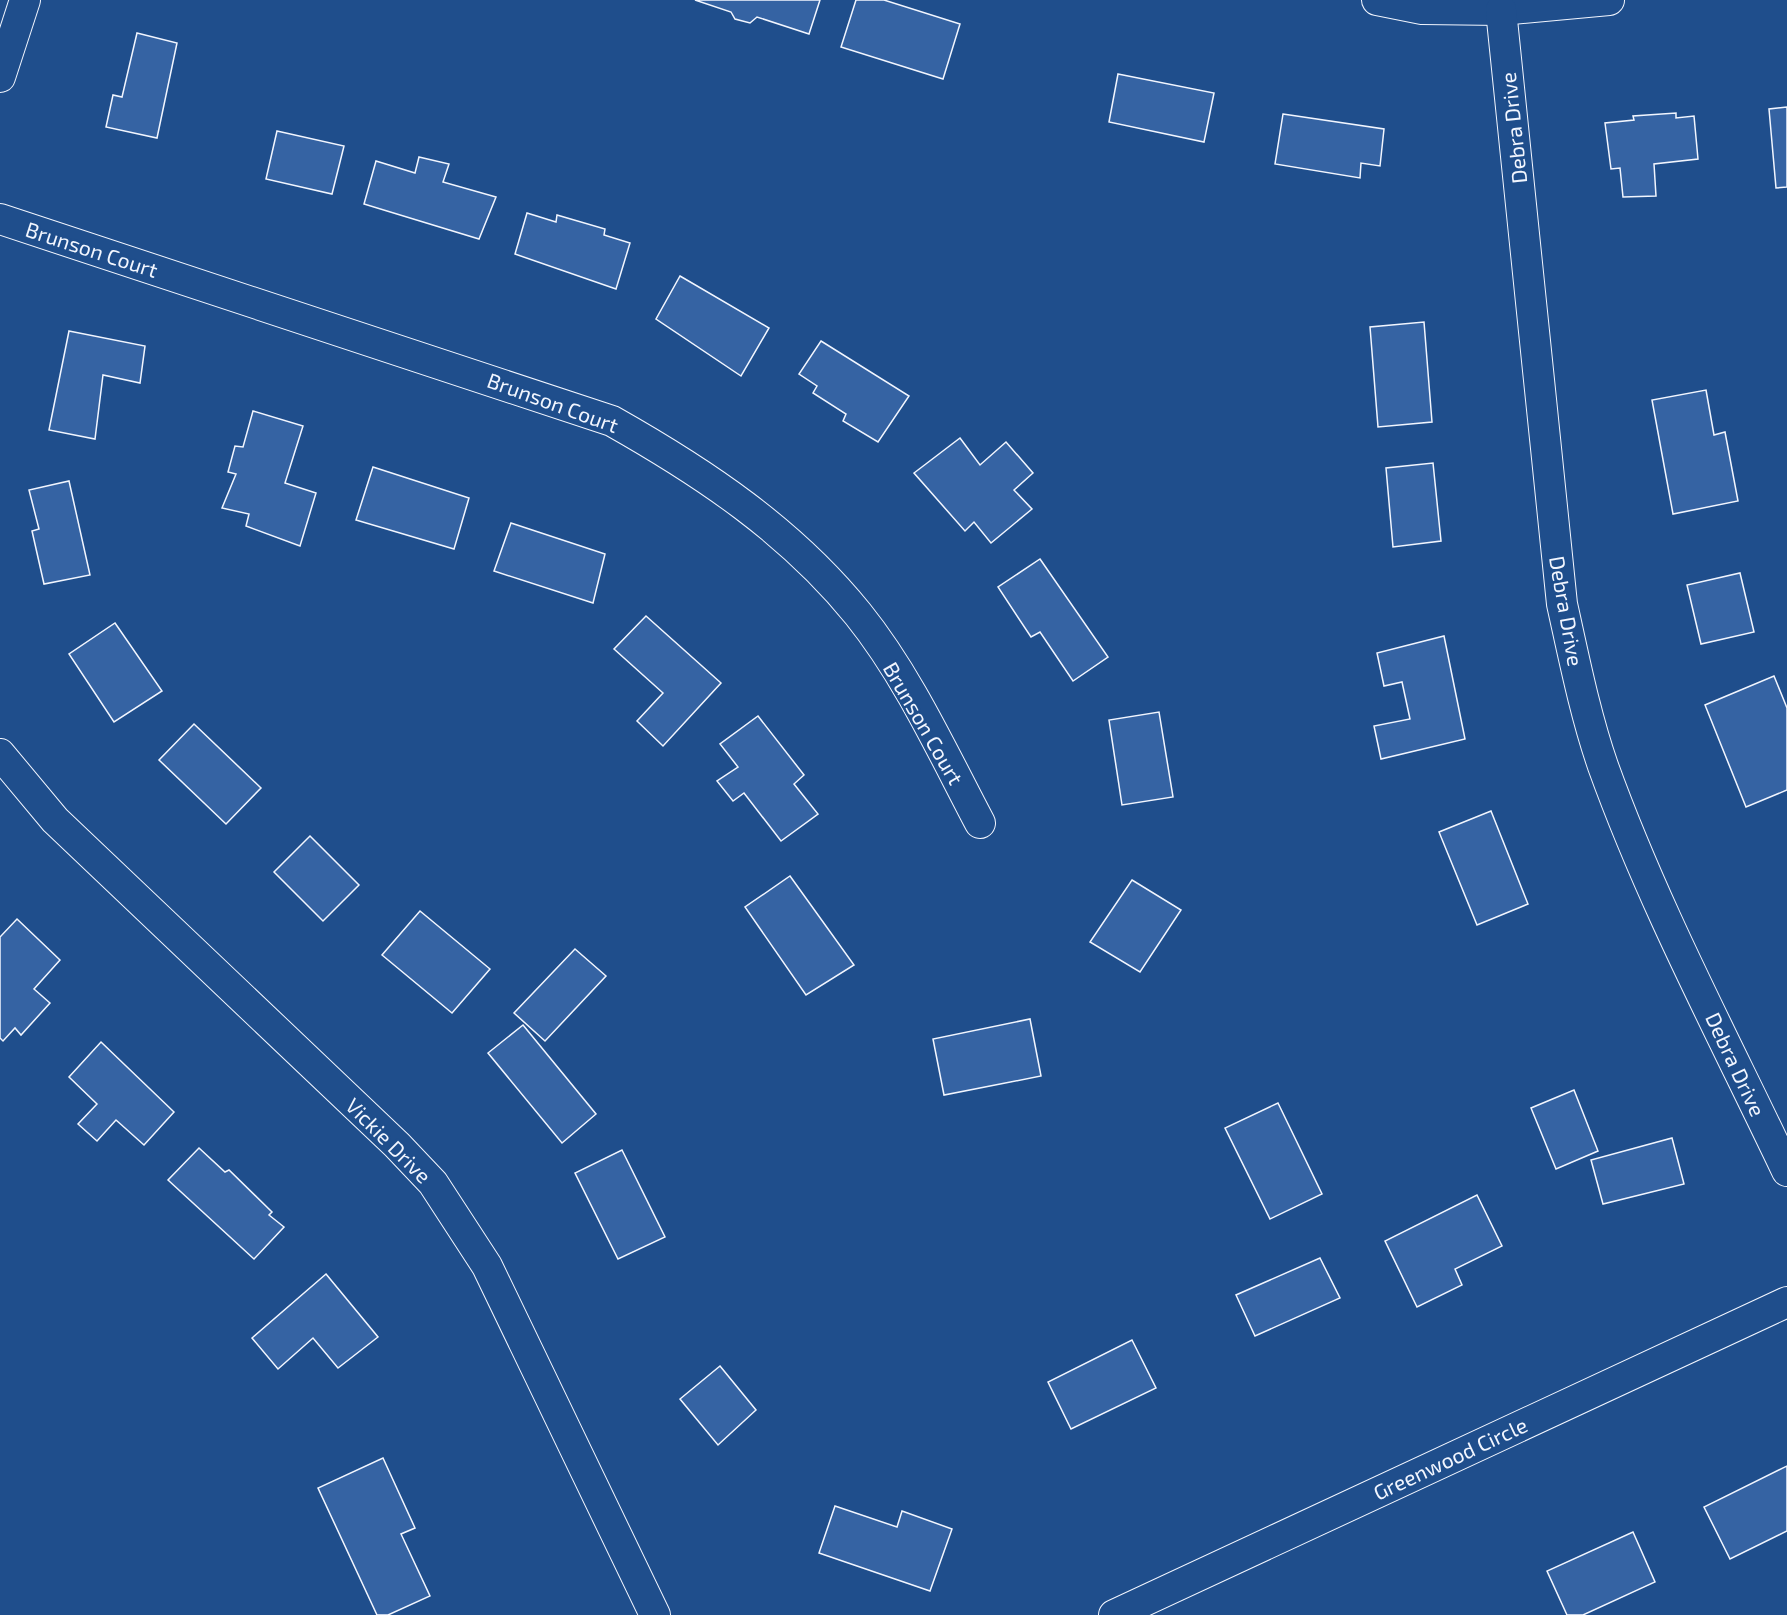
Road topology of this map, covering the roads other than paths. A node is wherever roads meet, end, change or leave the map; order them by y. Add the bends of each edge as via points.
1 (25, 0) edge
2 (1377, 0) edge
3 (1609, 0) edge
4 (1501, 10) junction
5 (0, 77) edge
6 (0, 219) edge
7 (0, 754) edge
8 (980, 823) dead end
9 (1787, 1171) edge
10 (1787, 1302) edge
11 (655, 1615) edge
12 (1114, 1615) edge

1 - 5 street
2 - 4 street via 1422,9
3 - 4 street
4 - 9 street, Debra Drive via 1562,604 1581,686 1602,764 1632,845
6 - 8 street, Brunson Court via 601,417 664,450 776,529 859,615 932,731
7 - 11 street, Vickie Drive via 55,820 433,1183 487,1266
10 - 12 street, Greenwood Circle

